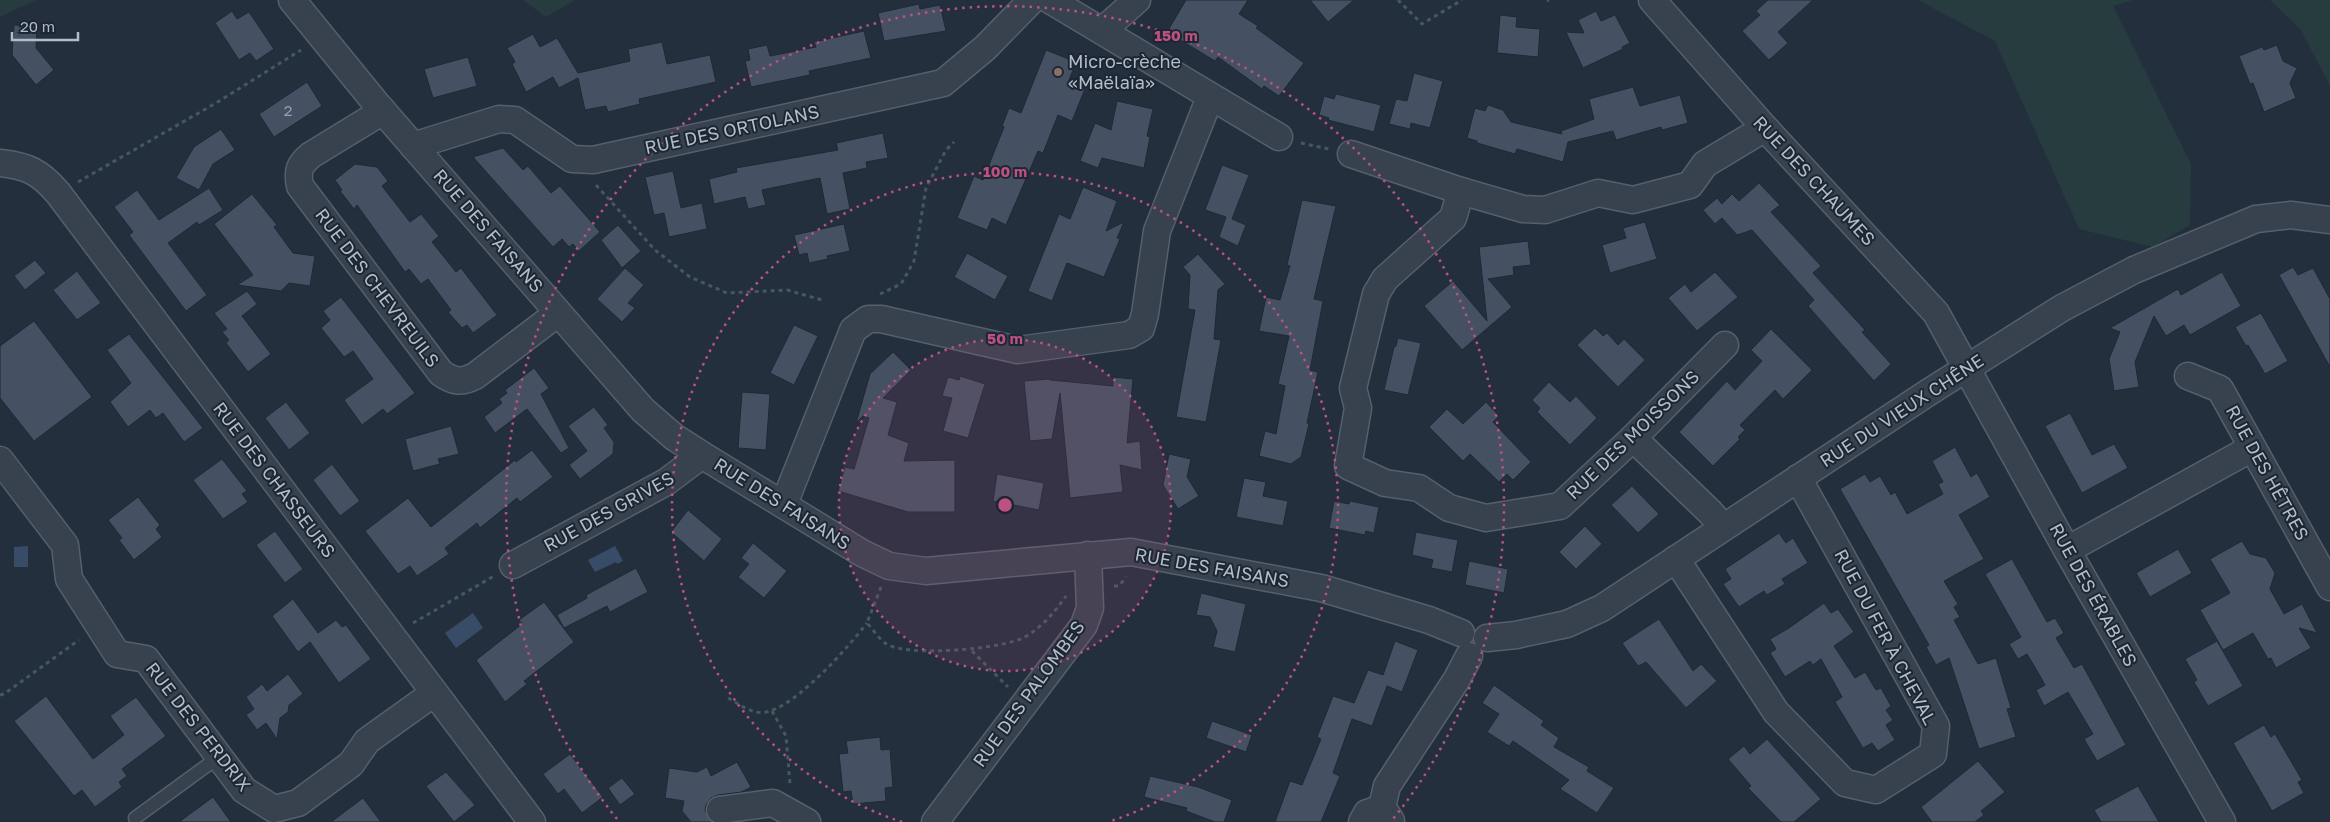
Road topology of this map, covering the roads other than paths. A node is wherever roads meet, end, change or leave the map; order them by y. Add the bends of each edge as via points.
1 (292, 0) edge
2 (1032, 0) edge
3 (1050, 0) edge
4 (1137, 0) edge
5 (1652, 0) edge
6 (1104, 30) junction
7 (1210, 97) junction
8 (383, 111) junction
9 (1765, 128) junction
10 (1279, 137) road end
11 (413, 146) junction
12 (1351, 154) road end
13 (0, 163) edge
14 (1462, 191) junction
15 (2330, 220) edge
16 (558, 313) junction
17 (1725, 344) dead end
18 (1967, 368) junction
19 (2188, 376) dead end
20 (1633, 438) junction
21 (2252, 448) junction
22 (702, 455) junction
23 (0, 460) edge
24 (1798, 478) junction
25 (784, 504) junction
26 (1723, 527) junction
27 (2067, 550) junction
28 (1088, 555) junction
29 (1676, 559) junction
30 (513, 565) road end
31 (2330, 588) edge
32 (1465, 644) junction
33 (434, 694) junction
34 (220, 756) junction
35 (720, 810) dead end
36 (275, 816) edge
37 (135, 818) dead end
38 (800, 818) edge
39 (1378, 818) edge
40 (532, 822) edge
41 (935, 822) edge
42 (2222, 822) edge

1 - 8 street, RUE DES FAISANS
2 - 11 street, RUE DES ORTOLANS via 985,48 943,83 593,160 572,159 515,120 500,119
3 - 6 street
4 - 6 street
5 - 9 street, RUE DES CHAUMES
6 - 7 street
7 - 10 street
7 - 25 street via 1157,231 1142,328 1129,335 1018,350 881,319 872,308 853,330
8 - 11 street, RUE DES FAISANS
8 - 16 street, RUE DES CHEVREUILS via 311,155 300,164 297,174 300,186 442,372 452,380 463,382 469,379
9 - 14 street via 1705,164 1690,185 1633,200 1598,193 1545,210 1523,209
9 - 18 street, RUE DES CHAUMES via 1936,313
11 - 16 street, RUE DES FAISANS
12 - 14 street
13 - 33 street, RUE DES CHASSEURS via 44,176 58,193
14 - 20 street, RUE DES MOISSONS via 1454,218 1385,279 1376,294 1353,388 1358,408 1348,466 1386,484 1419,488 1449,508 1486,518 1560,506
15 - 18 street, RUE DU VIEUX CHÊNE via 2291,214 2256,219 2219,233 2134,270 2062,308
16 - 22 street, RUE DES FAISANS via 642,410
17 - 20 street, RUE DES MOISSONS
18 - 24 street, RUE DU VIEUX CHÊNE
18 - 27 street, RUE DES ÉRABLES
19 - 21 street, RUE DES HÊTRES via 2220,389
20 - 26 street
21 - 27 street
21 - 31 street, RUE DES HÊTRES
22 - 25 street, RUE DES FAISANS
22 - 30 street, RUE DES GRIVES via 666,482
23 - 34 street, RUE DES PERDRIX via 65,545 69,579 117,654 146,659
24 - 26 street, RUE DU VIEUX CHÊNE
24 - 29 street, RUE DU FER À CHEVAL via 1936,726 1933,754 1876,790 1845,783 1776,712
25 - 28 street, RUE DES FAISANS via 862,553 889,566 926,571
26 - 29 street, RUE DU VIEUX CHÊNE
27 - 42 street, RUE DES ÉRABLES
28 - 32 street, RUE DES FAISANS via 1130,552 1321,588 1429,620
28 - 41 street, RUE DES PALOMBES via 1090,608 1084,625
29 - 32 street, RUE DU VIEUX CHÊNE via 1602,608 1567,624 1487,638 1478,628 1469,628
32 - 39 street via 1458,679 1387,786
33 - 36 street, RUE DES PERDRIX via 367,741 352,764
33 - 40 street, RUE DES CHASSEURS
34 - 36 street, RUE DES PERDRIX via 244,790
34 - 37 lane
35 - 38 street via 773,803

